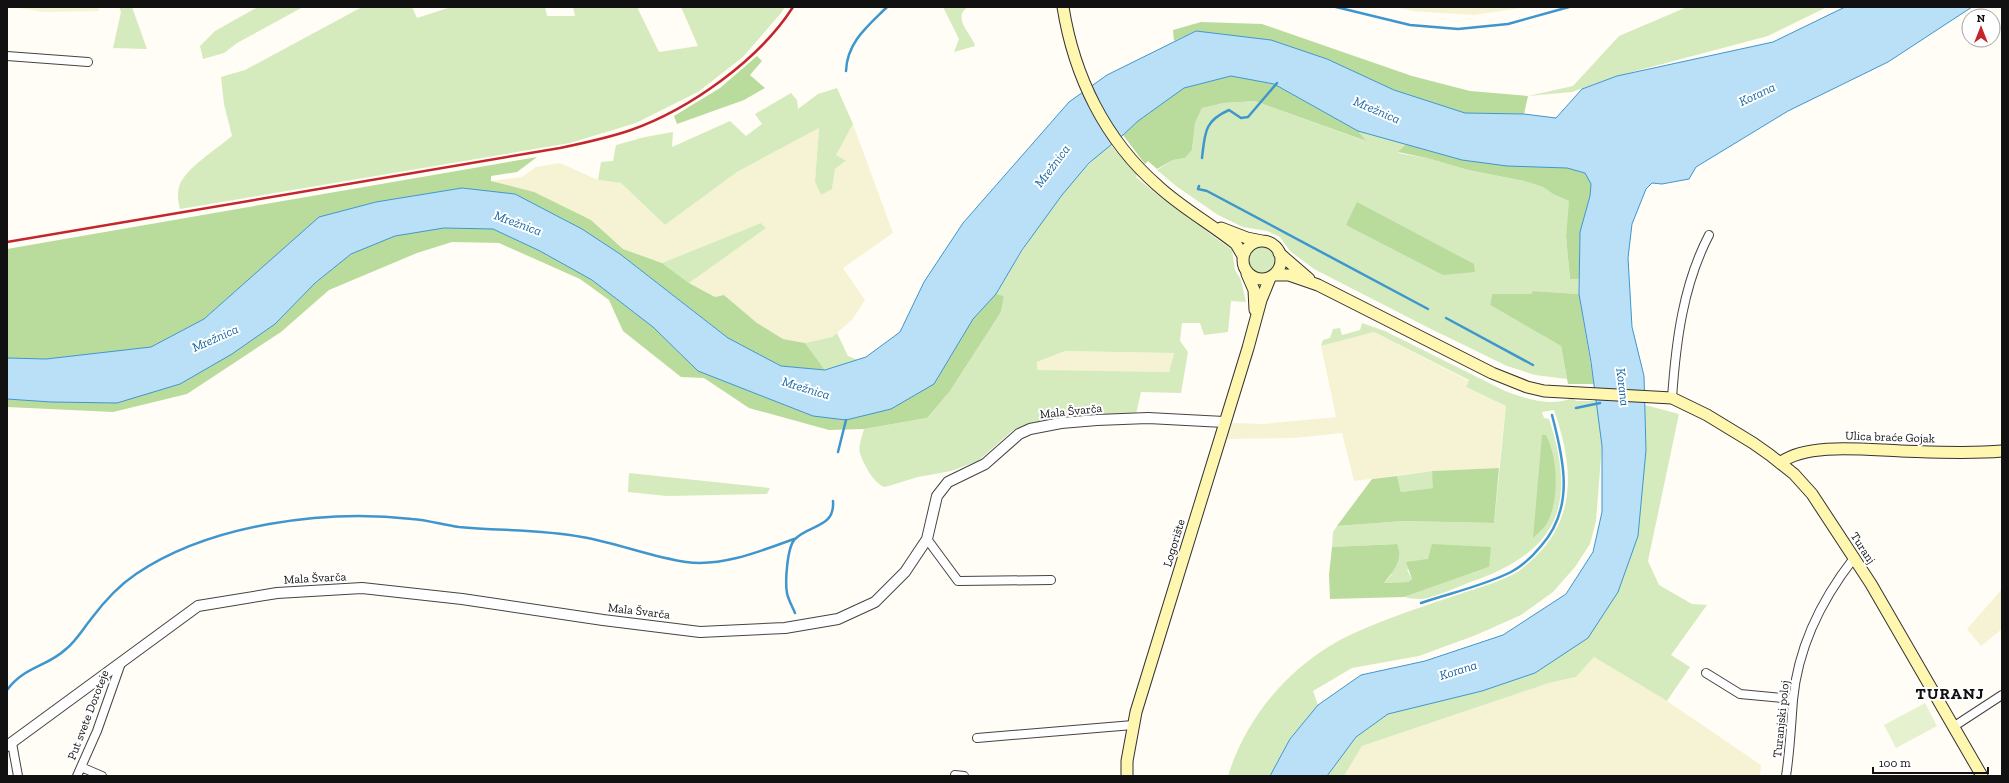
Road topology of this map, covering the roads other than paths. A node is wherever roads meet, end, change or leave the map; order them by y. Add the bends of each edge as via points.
1 (1063, 7) edge
2 (7, 56) edge
3 (88, 62) dead end
4 (1206, 221) junction
5 (1709, 235) dead end
6 (1263, 241) junction
7 (1280, 253) junction
8 (1243, 256) junction
9 (1248, 274) junction
10 (1272, 276) junction
11 (1318, 286) junction
12 (1256, 318) junction
13 (1672, 398) junction
14 (1224, 422) junction
15 (2002, 451) edge
16 (1780, 463) junction
17 (927, 539) junction
18 (1854, 558) junction
19 (1051, 580) dead end
20 (121, 663) junction
21 (1706, 673) dead end
22 (2002, 695) edge
23 (1793, 699) junction
24 (1133, 725) junction
25 (1953, 727) junction
26 (977, 738) dead end
27 (10, 744) edge
28 (81, 767) junction
29 (955, 775) dead end
30 (18, 776) edge
31 (77, 776) edge
32 (102, 776) edge
33 (964, 776) edge
34 (1127, 776) edge
35 (1786, 776) edge
36 (1982, 776) edge

1 - 4 main road via 1069,41 1082,77 1111,134 1144,173 1169,195
2 - 3 street
4 - 6 main road via 1247,238
4 - 8 main road via 1236,244
5 - 13 street via 1696,259 1689,286 1676,348
6 - 7 main road via 1273,245
6 - 8 main road via 1252,244
7 - 10 main road via 1280,265
7 - 11 main road
8 - 9 main road via 1242,263
9 - 10 main road via 1258,280
9 - 12 main road, Logorište via 1254,290
10 - 11 main road via 1289,275
10 - 12 main road, Logorište
11 - 13 main road, Turanj via 1514,383 1536,390
12 - 14 main road, Logorište
13 - 16 main road, Turanj via 1707,415
14 - 17 street, Mala Švarča via 1148,418 1061,423 1030,429 1010,441 985,464 948,482 937,496
14 - 24 main road, Logorište
15 - 16 main road, Ulica braće Gojak via 1947,452 1849,448 1806,453
16 - 18 main road, Turanj via 1812,494
17 - 19 street via 958,581
17 - 20 street, Mala Švarča via 905,572 875,602 838,619 785,628 700,632 462,598 355,589 277,593 198,606
18 - 23 street, Turanjski poloj via 1834,583 1815,618 1806,643
18 - 25 main road, Turanj
20 - 27 street, Mala Švarča
20 - 28 street, Put svete Doroteje
21 - 23 street via 1740,694
22 - 25 street
23 - 35 street, Turanjski poloj
24 - 26 street
24 - 34 main road, Logorište via 1126,761
25 - 36 main road, Turanj
27 - 30 street
28 - 31 street, Put svete Doroteje
28 - 32 street
29 - 33 street

